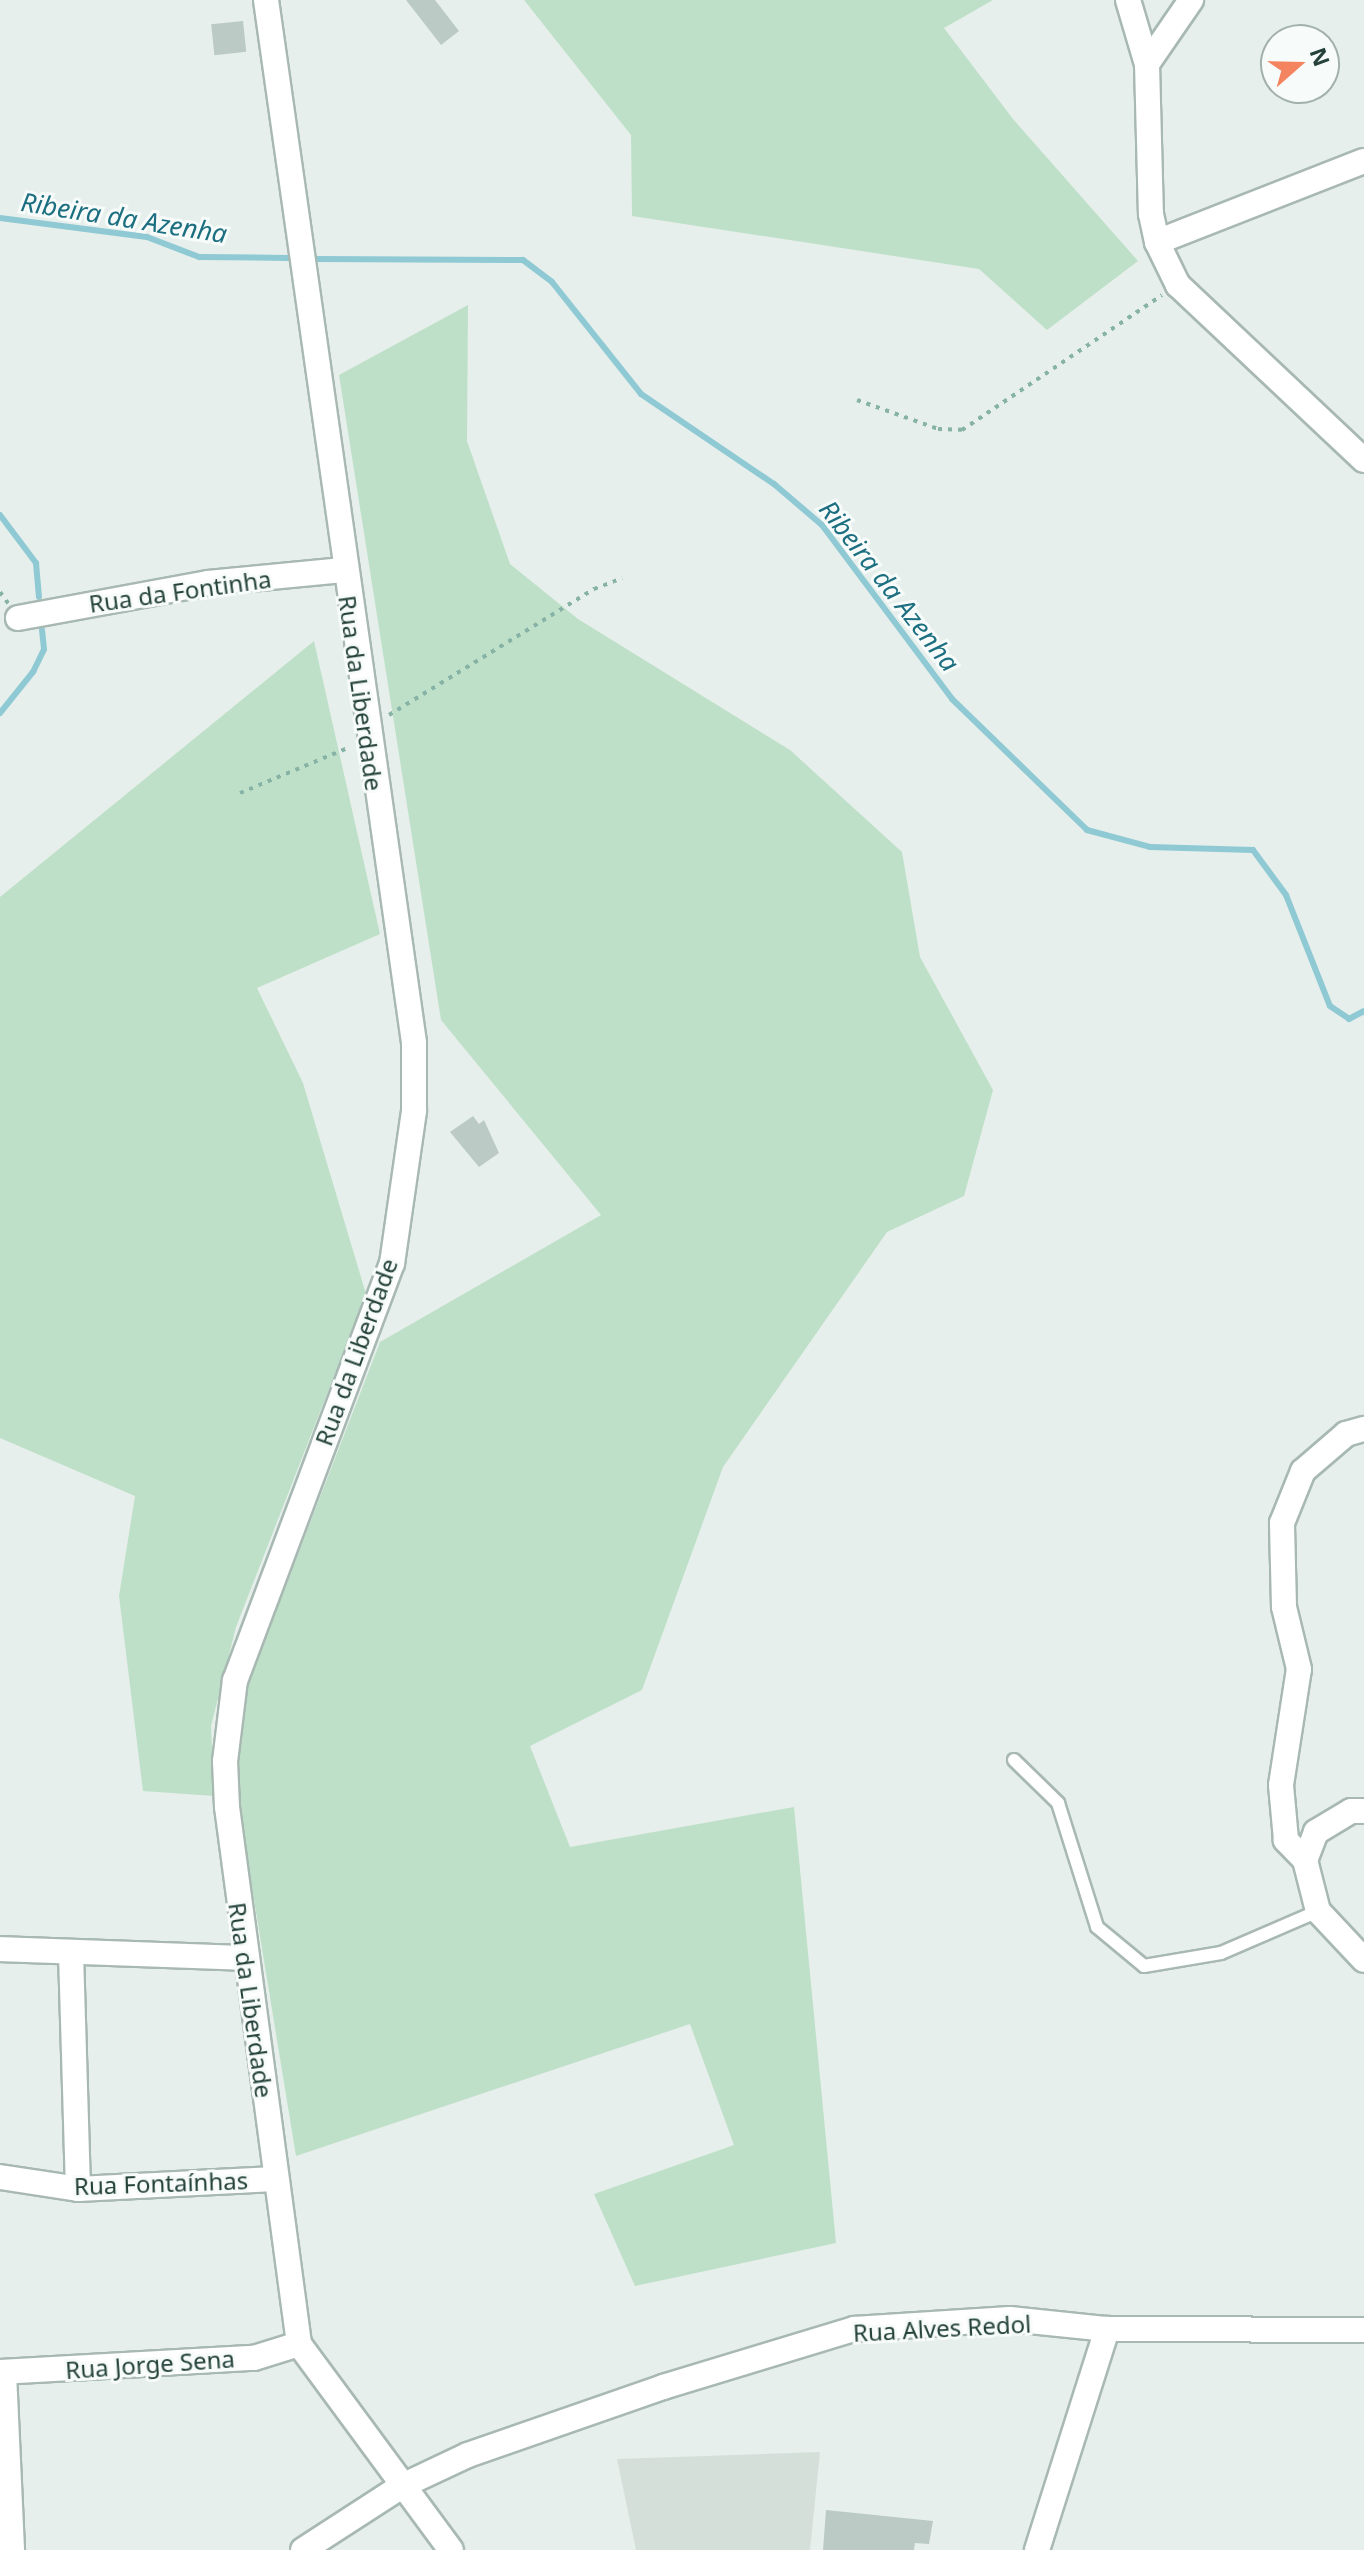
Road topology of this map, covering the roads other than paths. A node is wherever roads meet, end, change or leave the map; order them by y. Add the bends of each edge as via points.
1 (266, 0) edge
2 (1128, 0) edge
3 (1191, 0) edge
4 (1147, 64) junction
5 (1364, 161) edge
6 (1157, 242) junction
7 (1364, 460) edge
8 (343, 570) junction
9 (18, 618) dead end
10 (1364, 1429) edge
11 (1014, 1760) dead end
12 (1364, 1811) edge
13 (1305, 1860) junction
14 (1318, 1911) junction
15 (0, 1949) edge
16 (71, 1953) junction
17 (244, 1958) junction
18 (1364, 1960) edge
19 (0, 2177) edge
20 (275, 2179) junction
21 (78, 2189) junction
22 (1107, 2329) junction
23 (1364, 2330) edge
24 (299, 2344) junction
25 (2, 2373) edge
26 (402, 2486) junction
27 (12, 2550) edge
28 (303, 2550) edge
29 (451, 2550) edge
30 (1037, 2550) edge

1 - 8 street, Rua da Liberdade
2 - 4 street
3 - 4 street
4 - 6 street via 1151,214
5 - 6 street
6 - 7 street via 1178,285
8 - 9 street, Rua da Fontinha via 208,583
8 - 17 street, Rua da Liberdade via 414,1043 410,1169 392,1263 235,1680 225,1761
10 - 13 street via 1346,1434 1303,1471 1282,1523 1284,1607 1299,1669 1281,1785 1286,1840
11 - 14 lane via 1058,1803 1097,1927 1144,1966 1221,1953
12 - 13 street via 1351,1811 1316,1832
13 - 14 street
14 - 18 street
15 - 16 street
16 - 17 street
16 - 21 street
17 - 20 street, Rua da Liberdade
19 - 21 street, Rua Fontaínhas
20 - 21 street, Rua Fontaínhas
20 - 24 street, Rua da Liberdade
22 - 23 street, Rua Alves Redol
22 - 26 street, Rua Alves Redol via 1010,2319 854,2329 663,2387 468,2455
22 - 30 street
24 - 25 street, Rua Jorge Sena via 254,2358
24 - 26 street, Rua da Liberdade
25 - 27 street
26 - 28 street, Rua Alves Redol
26 - 29 street, Rua da Liberdade

